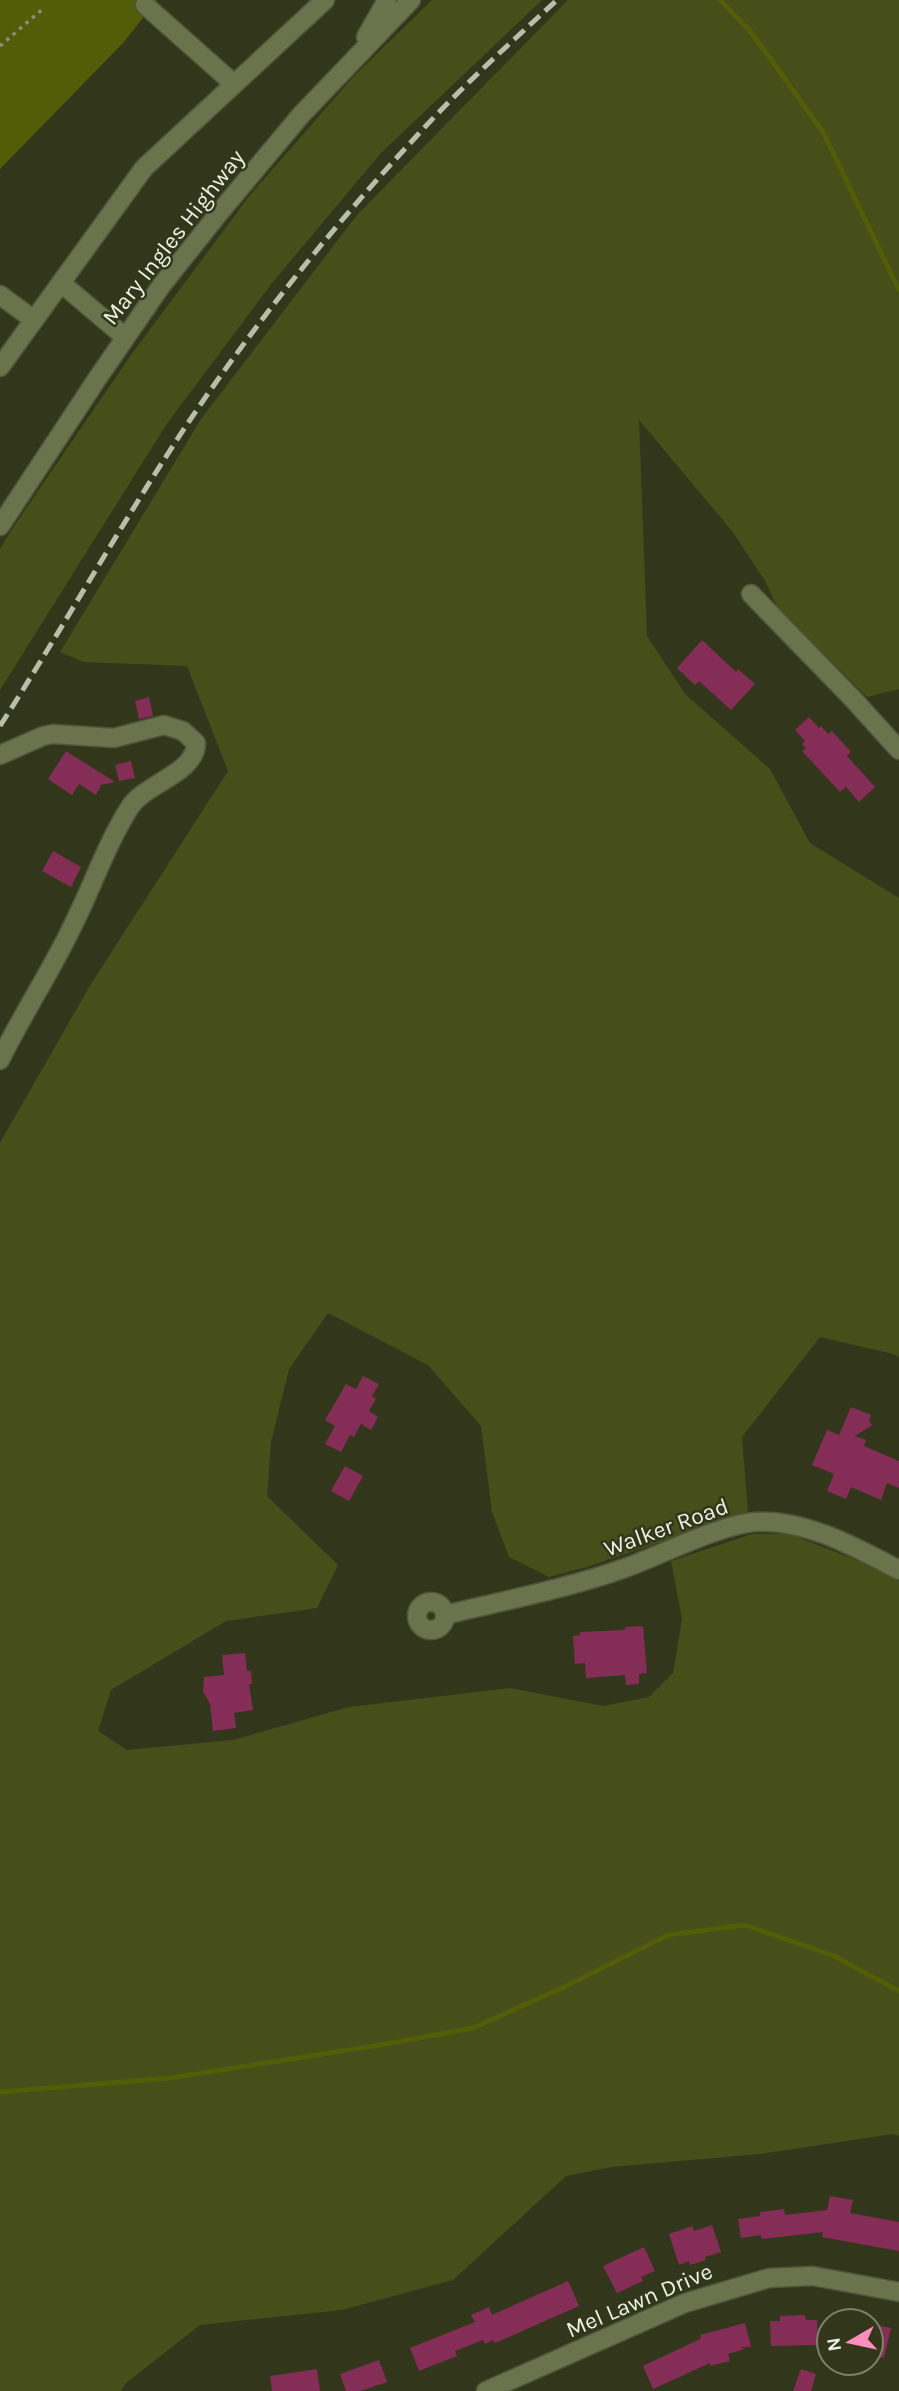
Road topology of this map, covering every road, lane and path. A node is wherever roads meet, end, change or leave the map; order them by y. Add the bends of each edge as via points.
1 (325, 0) edge
2 (387, 0) edge
3 (411, 0) edge
4 (145, 5) dead end
5 (45, 7) dead end
6 (0, 46) edge
7 (355, 58) junction
8 (234, 84) junction
9 (61, 283) junction
10 (0, 295) edge
11 (34, 320) junction
12 (125, 337) junction
13 (0, 367) edge
14 (0, 526) edge
15 (751, 594) dead end
16 (899, 750) edge
17 (0, 755) edge
18 (0, 1060) edge
19 (899, 1570) edge
20 (445, 1615) dead end
21 (899, 2292) edge
22 (486, 2391) edge

1 - 8 street
2 - 7 street
3 - 7 street, Mary Ingles Highway
4 - 8 street
5 - 6 path
7 - 12 street, Mary Ingles Highway via 219,213
8 - 9 street via 144,168
9 - 11 street
9 - 12 street
10 - 11 street
11 - 13 street
12 - 14 street, Mary Ingles Highway
15 - 16 street
17 - 18 street via 53,734 114,738 164,725 183,731 196,743 191,761 139,796 129,809 73,926
19 - 20 street, Walker Road via 807,1529 756,1522 579,1583
21 - 22 street, Mel Lawn Drive via 813,2276 769,2277 685,2303

